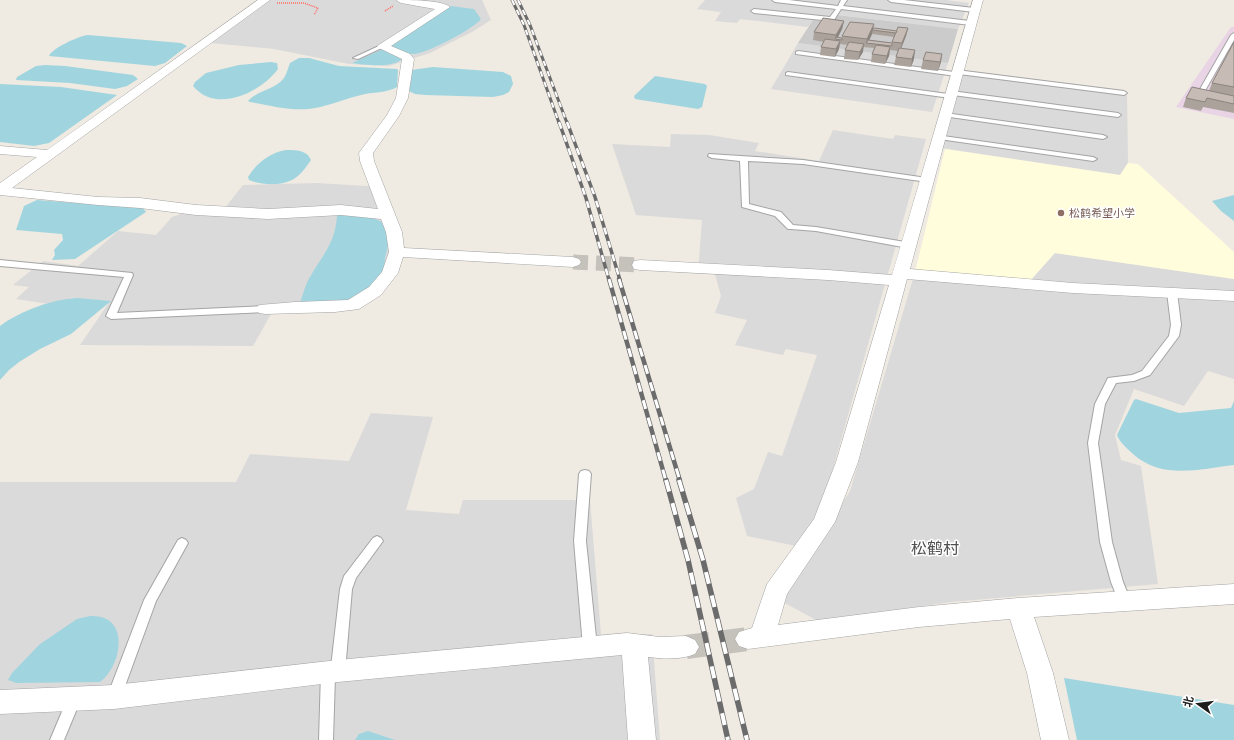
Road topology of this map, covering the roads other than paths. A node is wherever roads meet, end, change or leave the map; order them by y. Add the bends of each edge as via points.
1 (402, 0) edge
2 (775, 0) edge
3 (844, 0) edge
4 (892, 0) edge
5 (264, 1) edge
6 (839, 8) junction
7 (754, 11) dead end
8 (974, 11) edge
9 (1234, 35) edge
10 (383, 46) junction
11 (798, 53) dead end
12 (356, 58) dead end
13 (957, 73) junction
14 (788, 74) dead end
15 (1124, 93) dead end
16 (950, 95) junction
17 (1199, 96) edge
18 (945, 115) junction
19 (1118, 115) dead end
20 (939, 137) junction
21 (1103, 137) dead end
22 (0, 150) edge
23 (49, 154) junction
24 (712, 156) dead end
25 (744, 159) junction
26 (1093, 159) dead end
27 (926, 180) junction
28 (0, 191) edge
29 (388, 216) junction
30 (908, 245) junction
31 (397, 252) junction
32 (573, 262) tunnel mouth
33 (0, 263) edge
34 (640, 265) tunnel mouth
35 (899, 277) junction
36 (1172, 292) junction
37 (1234, 296) edge
38 (265, 309) joint
39 (586, 474) dead end
40 (377, 542) dead end
41 (182, 543) dead end
42 (1234, 594) edge
43 (1125, 601) junction
44 (1018, 608) junction
45 (634, 645) junction
46 (686, 647) tunnel mouth
47 (590, 648) junction
48 (333, 672) junction
49 (114, 696) junction
50 (74, 699) junction
51 (0, 702) edge
52 (57, 740) edge
53 (326, 740) edge
54 (642, 740) edge
55 (1056, 740) edge

1 - 10 street via 445,7
2 - 6 lane
3 - 6 lane
4 - 8 lane
5 - 23 street
6 - 7 lane via 832,18 828,19
6 - 8 lane
8 - 13 street
9 - 17 lane
10 - 12 lane
10 - 29 street via 408,59 402,98 393,116 366,153
11 - 13 lane
13 - 15 lane
13 - 16 street
14 - 16 lane
16 - 18 street
16 - 19 lane
18 - 20 street
18 - 21 lane
20 - 26 lane
20 - 27 street
22 - 23 street
23 - 28 street
24 - 25 lane
25 - 27 lane via 803,162
25 - 30 lane via 745,204 778,214 791,227
27 - 30 street
28 - 29 street via 196,210 268,214 341,210
29 - 31 street
30 - 35 street
31 - 32 street
31 - 38 street via 390,274 384,282 353,305
33 - 38 lane via 129,275 111,316
34 - 35 street
35 - 36 street
35 - 44 street via 847,462 824,522 776,591 755,638 919,617
36 - 37 street
36 - 43 lane via 1176,325 1174,336 1146,373 1134,378 1112,380 1100,404 1094,443 1106,542
39 - 47 lane via 580,541
40 - 48 lane via 350,576
41 - 49 lane via 150,600
42 - 43 street
43 - 44 street
44 - 55 street via 1044,684
45 - 46 street
45 - 47 street
45 - 54 street
47 - 48 street
48 - 49 street
48 - 53 lane
49 - 50 street
50 - 51 street
50 - 52 lane

